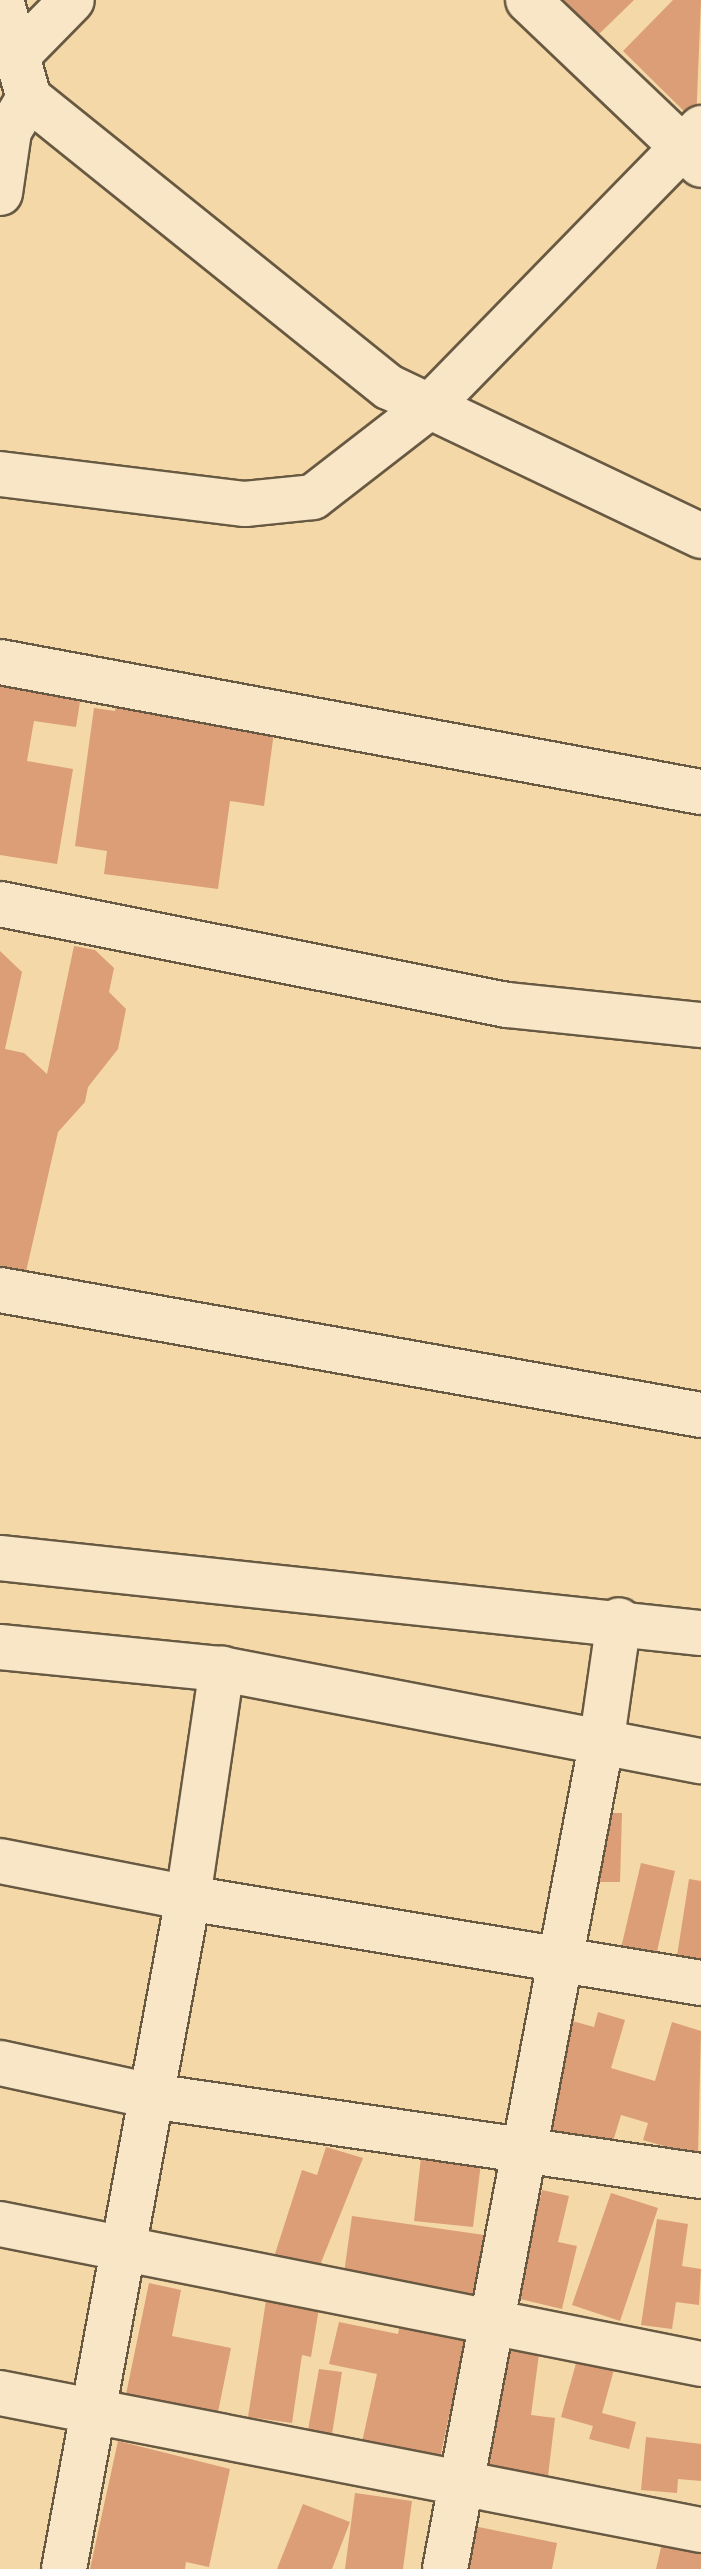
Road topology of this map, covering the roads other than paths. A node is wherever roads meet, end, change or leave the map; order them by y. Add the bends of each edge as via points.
1 (1, 0) edge
2 (72, 0) edge
3 (528, 0) edge
4 (17, 56) junction
5 (29, 98) junction
6 (695, 146) edge
7 (0, 193) edge
8 (429, 407) junction
9 (0, 474) edge
10 (701, 536) edge
11 (0, 662) edge
12 (701, 792) edge
13 (0, 904) edge
14 (701, 1025) edge
15 (0, 1290) edge
16 (701, 1415) edge
17 (0, 1558) edge
18 (619, 1620) junction
19 (701, 1633) edge
20 (0, 1647) edge
21 (222, 1669) junction
22 (601, 1745) junction
23 (701, 1761) edge
24 (0, 1861) edge
25 (188, 1898) junction
26 (556, 1958) junction
27 (701, 1983) edge
28 (0, 2063) edge
29 (151, 2096) junction
30 (523, 2153) junction
31 (701, 2176) edge
32 (0, 2224) edge
33 (123, 2248) junction
34 (489, 2319) junction
35 (701, 2364) edge
36 (0, 2393) edge
37 (93, 2410) junction
38 (457, 2481) junction
39 (701, 2530) edge
40 (64, 2569) edge
41 (445, 2569) edge

1 - 4 street
2 - 4 street
3 - 6 street
4 - 5 street
5 - 7 street via 9,131
5 - 8 street via 389,387
6 - 8 street
8 - 9 street via 313,497 245,504
8 - 10 street
11 - 12 street
13 - 14 street via 507,1005
15 - 16 street
17 - 18 street
18 - 19 street
18 - 22 street
20 - 21 street
21 - 22 street
21 - 25 street
22 - 23 street
22 - 26 street
24 - 25 street
25 - 26 street
25 - 29 street
26 - 27 street
26 - 30 street
28 - 29 street
29 - 30 street
29 - 33 street
30 - 31 street
30 - 34 street
32 - 33 street
33 - 34 street
33 - 37 street
34 - 35 street
34 - 38 street
36 - 37 street
37 - 38 street
37 - 40 street
38 - 39 street
38 - 41 street

